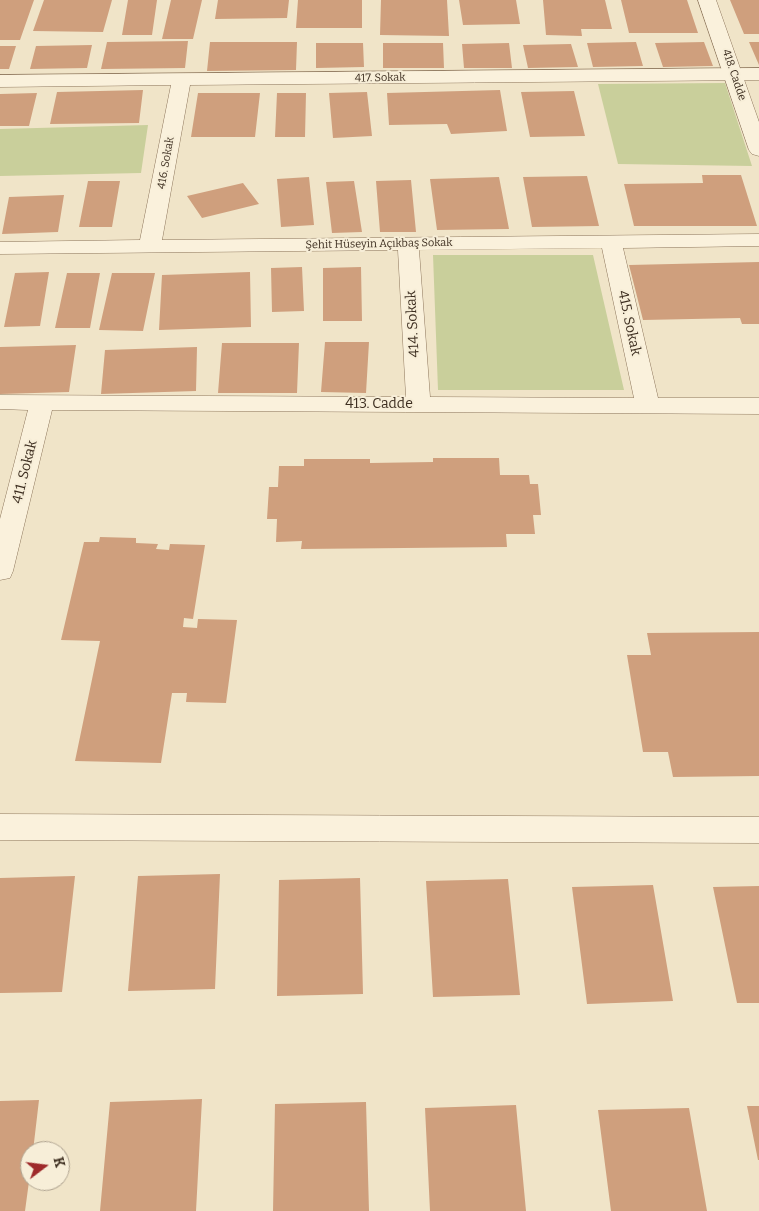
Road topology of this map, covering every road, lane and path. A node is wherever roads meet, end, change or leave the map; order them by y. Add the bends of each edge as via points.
1 (707, 0) edge
2 (734, 74) junction
3 (759, 74) edge
4 (0, 81) edge
5 (181, 81) junction
6 (755, 127) edge
7 (759, 150) edge
8 (759, 240) edge
9 (611, 242) junction
10 (408, 244) junction
11 (150, 246) junction
12 (0, 248) edge
13 (0, 402) edge
14 (42, 403) junction
15 (418, 404) junction
16 (648, 405) junction
17 (759, 406) edge
18 (0, 571) edge
19 (0, 827) edge
20 (759, 830) edge

1 - 2 street, 418. Cadde
2 - 3 street, 417. Sokak
2 - 5 street, 417. Sokak
2 - 6 street, 418. Cadde
4 - 5 street, 417. Sokak
5 - 11 street, 416. Sokak
6 - 7 street, 418. Cadde
8 - 9 street, Şehit Hüseyin Açıkbaş Sokak
9 - 10 street, Şehit Hüseyin Açıkbaş Sokak
9 - 16 street, 415. Sokak
10 - 11 street, Şehit Hüseyin Açıkbaş Sokak
10 - 15 street, 414. Sokak
11 - 12 street, Şehit Hüseyin Açıkbaş Sokak
13 - 14 street, 413. Cadde
14 - 15 street, 413. Cadde
14 - 18 street, 411. Sokak
15 - 16 street, 413. Cadde
16 - 17 street, 413. Cadde
19 - 20 street

